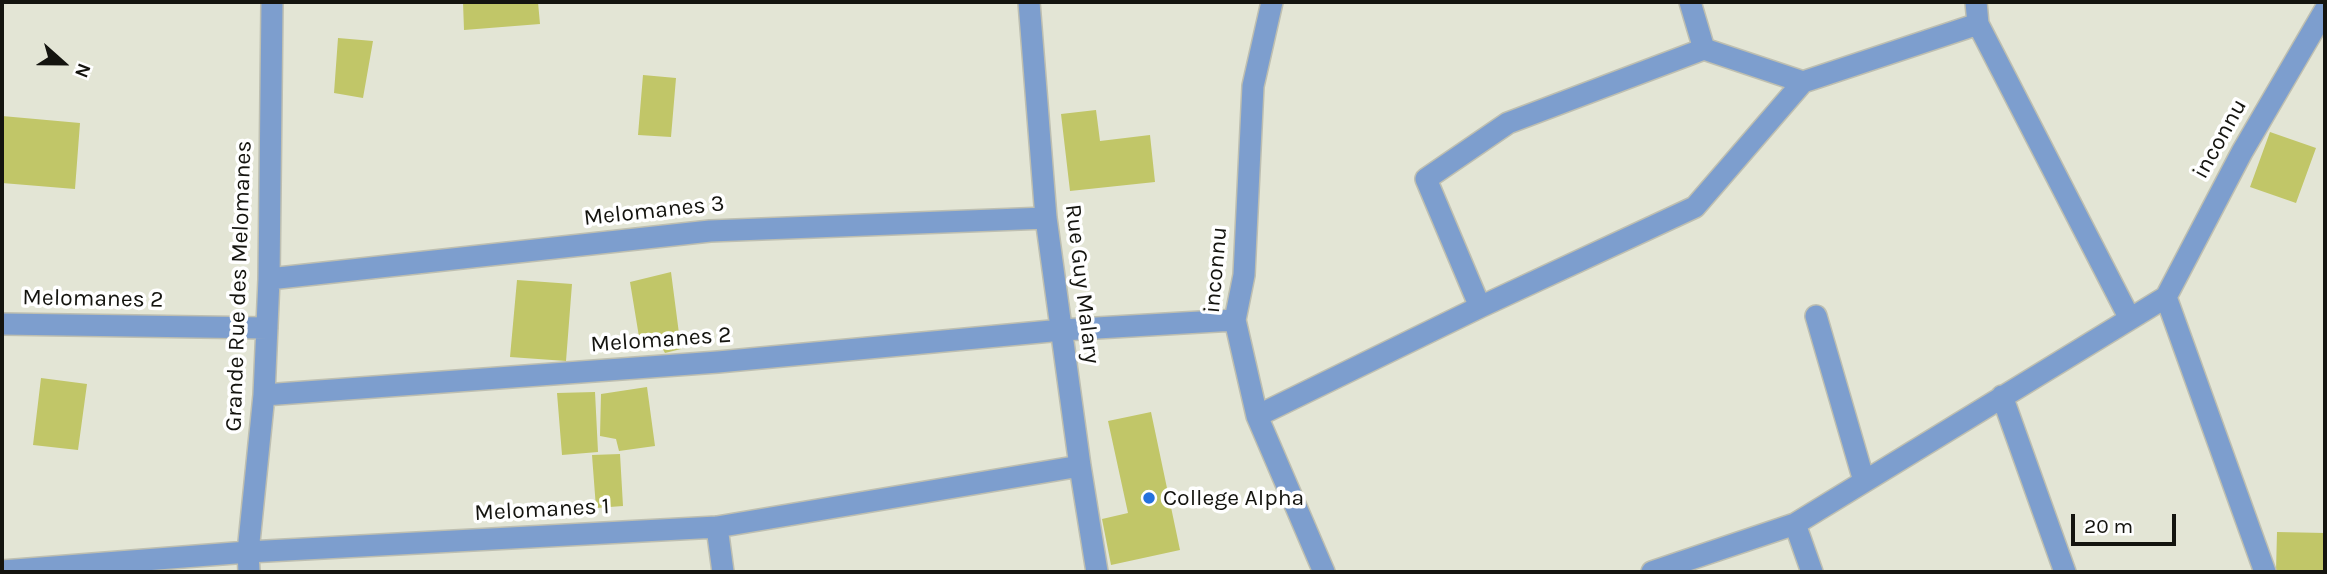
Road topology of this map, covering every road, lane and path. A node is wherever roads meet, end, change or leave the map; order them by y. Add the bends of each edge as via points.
1 (272, 2) edge
2 (1029, 2) edge
3 (1272, 2) edge
4 (1690, 2) edge
5 (1976, 2) edge
6 (2325, 10) edge
7 (1979, 24) junction
8 (1704, 49) junction
9 (1804, 82) junction
10 (1046, 218) junction
11 (269, 279) junction
12 (2166, 297) junction
13 (1480, 307) junction
14 (1816, 316) dead end
15 (2130, 319) junction
16 (1235, 320) junction
17 (2, 324) edge
18 (267, 328) junction
19 (1062, 330) junction
20 (264, 395) junction
21 (2002, 396) junction
22 (1257, 415) junction
23 (1080, 466) junction
24 (1864, 481) junction
25 (1795, 524) junction
26 (717, 527) junction
27 (248, 562) edge
28 (2, 571) edge
29 (723, 572) edge
30 (1097, 572) edge
31 (1324, 572) edge
32 (1652, 572) edge
33 (1812, 572) edge
34 (2065, 572) edge
35 (2265, 572) edge

1 - 11 street, Grande Rue des Melomanes
2 - 10 street, Rue Guy Malary
3 - 16 street, inconnu via 1253,86 1244,275
4 - 8 street
5 - 7 street
6 - 12 street, inconnu via 2242,152
7 - 9 street
7 - 15 street
8 - 9 street
8 - 13 street via 1508,123 1426,179
9 - 13 street via 1695,207
10 - 11 street, Melomanes 3 via 710,231
10 - 19 street, Rue Guy Malary
11 - 18 street, Grande Rue des Melomanes
12 - 15 street
12 - 35 street
13 - 22 street
14 - 24 street
15 - 21 street
16 - 19 street, Melomanes 2
16 - 22 street, inconnu
17 - 18 street, Melomanes 2
18 - 20 street, Grande Rue des Melomanes
19 - 20 street, Melomanes 2 via 718,362
19 - 23 street, Rue Guy Malary
20 - 27 street, Grande Rue des Melomanes
21 - 24 street
21 - 34 street
22 - 31 street, inconnu
23 - 26 street, Melomanes 1
23 - 30 street, Rue Guy Malary
24 - 25 street
25 - 32 street
25 - 33 street
26 - 27 street, Melomanes 1
26 - 29 street
27 - 28 street, Melomanes 1

